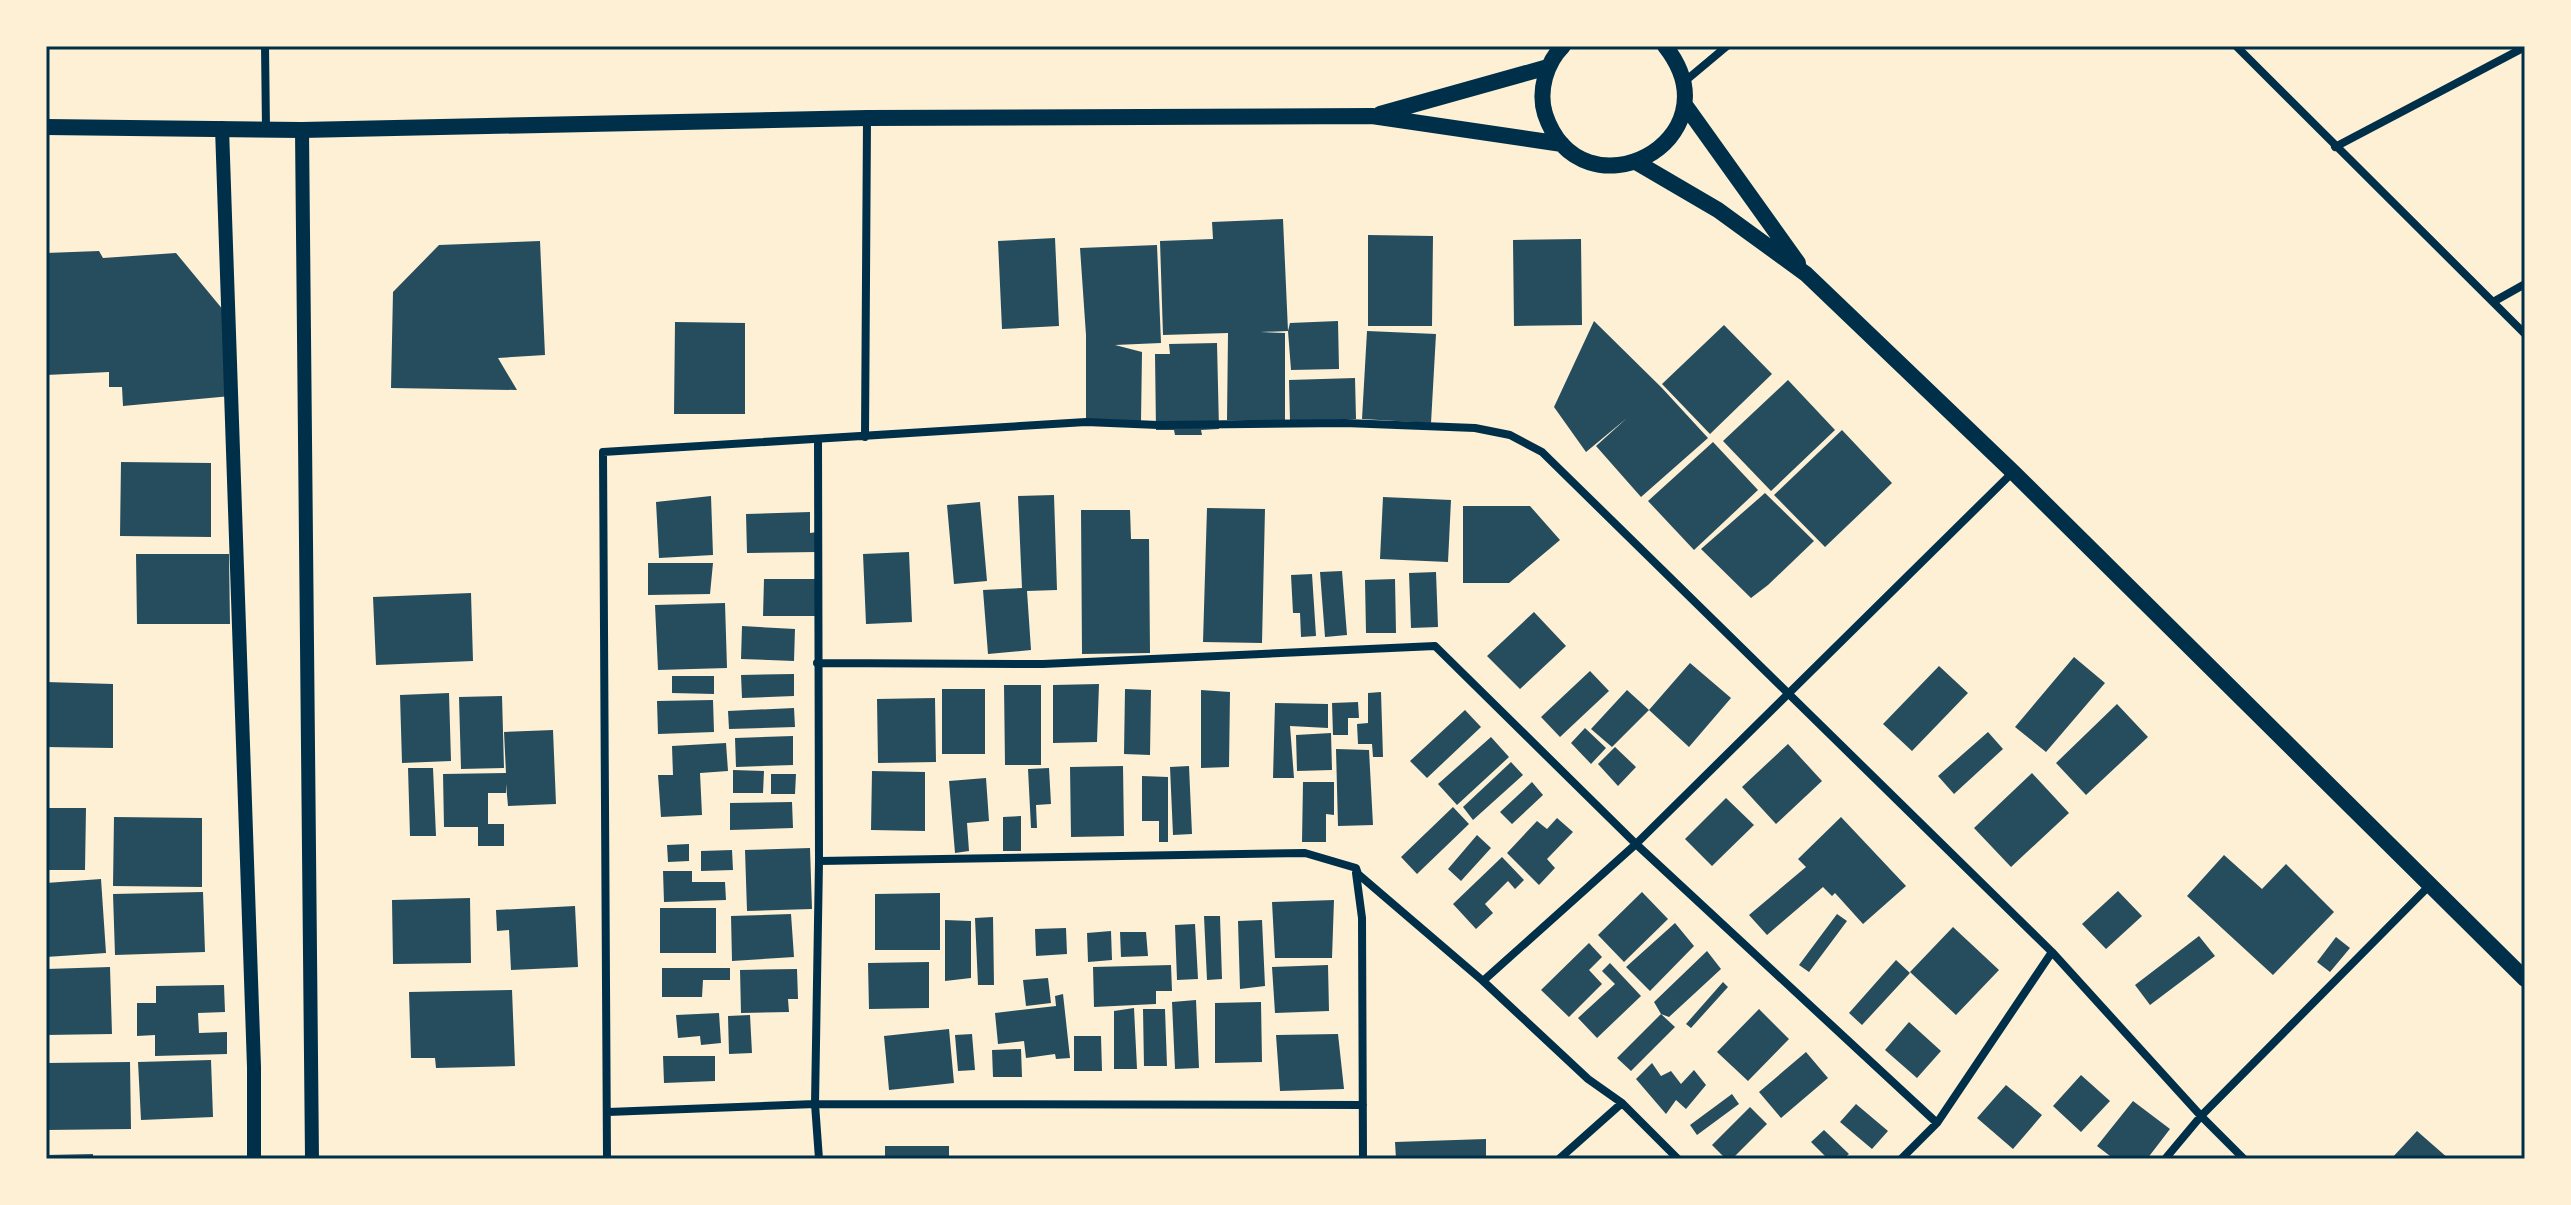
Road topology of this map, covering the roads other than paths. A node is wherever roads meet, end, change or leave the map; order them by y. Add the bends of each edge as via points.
1 (265, 46) edge
2 (1563, 46) edge
3 (1665, 46) edge
4 (1727, 46) edge
5 (2236, 46) edge
6 (2525, 47) edge
7 (1548, 67) junction
8 (1684, 82) junction
9 (1685, 105) junction
10 (1372, 116) junction
11 (867, 118) junction
12 (46, 127) edge
13 (222, 128) junction
14 (266, 129) junction
15 (302, 130) junction
16 (1562, 144) junction
17 (2335, 147) junction
18 (1636, 162) junction
19 (1806, 274) junction
20 (2525, 284) edge
21 (2493, 302) junction
22 (2525, 334) edge
23 (865, 437) junction
24 (818, 439) junction
25 (2013, 472) junction
26 (817, 663) junction
27 (1789, 695) junction
28 (1636, 844) junction
29 (819, 861) junction
30 (1356, 868) junction
31 (2431, 884) junction
32 (2052, 952) junction
33 (2525, 979) edge
34 (1483, 981) junction
35 (1622, 1103) junction
36 (815, 1104) junction
37 (1363, 1105) junction
38 (608, 1112) junction
39 (2201, 1116) junction
40 (1937, 1123) junction
41 (254, 1159) edge
42 (312, 1159) edge
43 (607, 1159) edge
44 (819, 1159) edge
45 (1363, 1159) edge
46 (1559, 1159) edge
47 (1678, 1159) edge
48 (1901, 1159) edge
49 (2165, 1159) edge
50 (2244, 1159) edge

1 - 14 street
2 - 7 main road
3 - 8 main road via 1678,62
4 - 8 street
5 - 17 street
6 - 17 street
7 - 10 main road
7 - 16 main road via 1543,108
8 - 9 main road
9 - 18 main road via 1669,140
9 - 19 main road
10 - 11 main road
10 - 16 main road
11 - 15 main road
11 - 23 street
12 - 13 main road
13 - 14 main road
13 - 41 street
14 - 15 main road
15 - 42 street
16 - 18 main road via 1596,164
17 - 21 street
18 - 19 main road via 1718,210
19 - 25 main road
20 - 21 street
21 - 22 street
23 - 24 street
23 - 27 street via 1086,422 1359,424 1475,428 1510,435 1542,452 1572,479
24 - 26 street
24 - 38 street via 603,452
25 - 27 street
25 - 31 main road
26 - 28 street via 1043,664 1435,646
26 - 29 street
27 - 28 street
27 - 32 street
28 - 34 street
28 - 40 street
29 - 30 street via 1305,853
29 - 36 street
30 - 34 street
30 - 37 street via 1362,918
31 - 33 main road
31 - 39 street
32 - 39 street
32 - 40 street
34 - 35 street via 1588,1079
35 - 46 street
35 - 47 street
36 - 37 street
36 - 38 street
36 - 44 street
37 - 45 street
38 - 43 street
39 - 49 street
39 - 50 street
40 - 48 street

